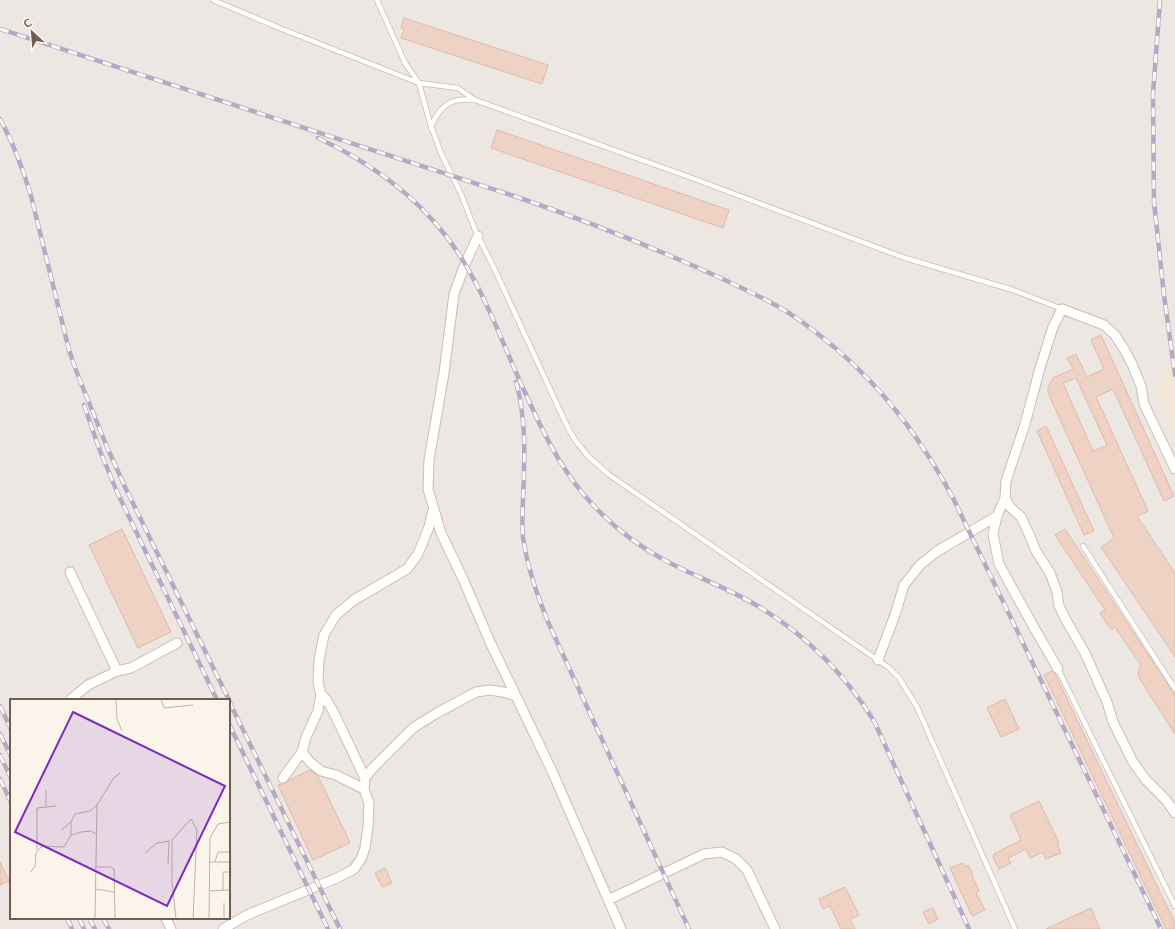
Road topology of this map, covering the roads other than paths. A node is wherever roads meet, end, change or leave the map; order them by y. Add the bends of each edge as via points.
1 (213, 0) edge
2 (378, 0) edge
3 (419, 83) junction
4 (475, 100) junction
5 (431, 128) junction
6 (478, 236) junction
7 (1062, 309) junction
8 (1175, 469) edge
9 (1005, 498) junction
10 (433, 510) junction
11 (997, 516) junction
12 (1083, 546) dead end
13 (70, 572) dead end
14 (177, 644) dead end
15 (878, 660) junction
16 (1058, 669) joint
17 (117, 672) junction
18 (1175, 689) edge
19 (321, 694) junction
20 (516, 696) junction
21 (71, 699) edge
22 (302, 752) junction
23 (283, 778) dead end
24 (365, 778) junction
25 (364, 789) junction
26 (1175, 813) edge
27 (608, 900) junction
28 (1175, 906) edge
29 (167, 919) edge
30 (172, 929) edge
31 (223, 929) edge
32 (621, 929) edge
33 (775, 929) edge
34 (1015, 929) edge

1 - 3 lane
2 - 3 lane via 405,63
3 - 4 lane via 458,88
3 - 5 lane
4 - 5 lane via 450,102 435,117
4 - 7 lane via 905,258 1013,290
5 - 6 lane via 462,194
6 - 10 street via 464,264 454,294 429,460 428,489
6 - 15 lane via 568,428 588,456 608,474
7 - 8 street via 1104,325 1118,339 1132,364 1141,386 1144,404
7 - 9 street via 1053,327 1040,368 1006,481
9 - 11 street
9 - 26 street via 1021,517 1036,551 1050,573 1059,606 1085,653 1113,722 1133,762
10 - 19 street via 418,554 407,569 354,600 336,615 324,635 319,660 318,683
10 - 20 street via 441,533
11 - 15 street via 936,552 920,565 904,585
11 - 16 street via 993,534 999,564
12 - 18 lane
13 - 17 street
14 - 17 street via 131,668
15 - 34 lane via 899,678 917,707
16 - 28 lane
17 - 21 street via 88,685
19 - 22 street via 318,711
19 - 24 street via 333,711
20 - 24 street via 490,690 476,692 463,698 413,728
20 - 27 street via 552,770
22 - 23 street
22 - 25 street via 321,771 336,774
24 - 25 street
25 - 31 street via 368,803 368,826 365,848 354,869 247,914
27 - 32 street
27 - 33 street via 704,854 722,852 736,859 747,870
29 - 30 street

